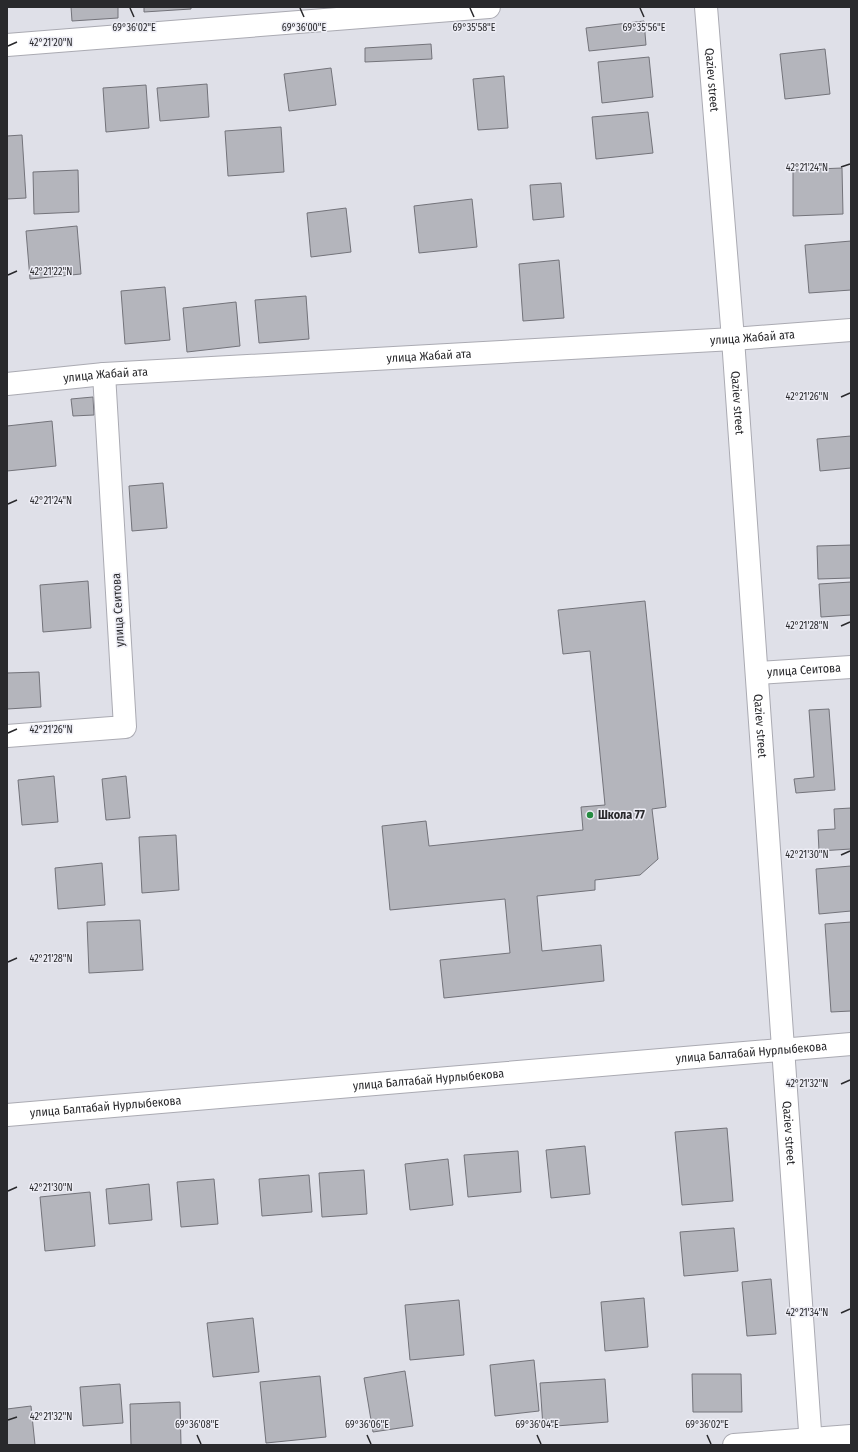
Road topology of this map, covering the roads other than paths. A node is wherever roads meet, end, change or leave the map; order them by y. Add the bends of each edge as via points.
1 (489, 7) edge
2 (706, 7) edge
3 (7, 45) edge
4 (851, 330) edge
5 (734, 339) junction
6 (104, 374) junction
7 (7, 384) edge
8 (851, 667) edge
9 (757, 674) junction
10 (7, 736) edge
11 (851, 1044) edge
12 (784, 1049) junction
13 (7, 1115) edge
14 (851, 1436) edge
15 (811, 1442) edge
16 (734, 1445) edge

1 - 3 street
2 - 5 street, Qaziev street
4 - 5 street, улица Жабай ата
5 - 6 street, улица Жабай ата
5 - 9 street, Qaziev street
6 - 7 street, улица Жабай ата
6 - 10 street, улица Сеитова via 125,727
8 - 9 street, улица Сеитова
9 - 12 street, Qaziev street
11 - 12 street, улица Балтабай Нурлыбекова
12 - 13 street, улица Балтабай Нурлыбекова
12 - 15 street, Qaziev street
14 - 15 street
15 - 16 street

